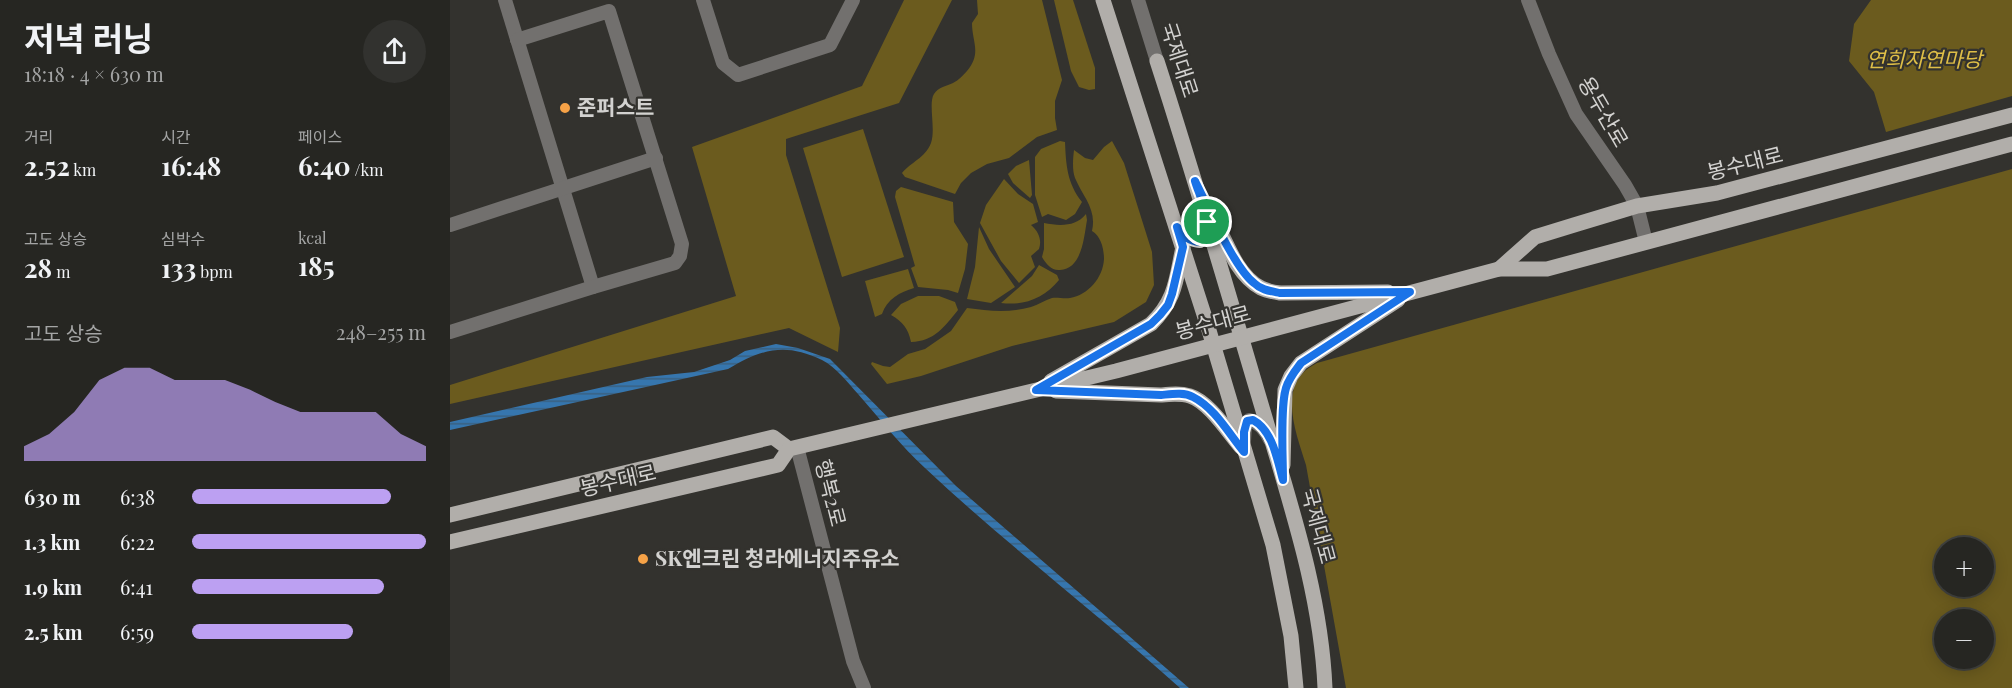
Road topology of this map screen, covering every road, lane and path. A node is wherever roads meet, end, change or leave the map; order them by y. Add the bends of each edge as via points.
1 (506, 0) edge
2 (703, 0) edge
3 (853, 0) edge
4 (1103, 0) edge
5 (1138, 0) edge
6 (1528, 0) edge
7 (517, 40) junction
8 (1157, 62) joint
9 (2012, 115) edge
10 (2012, 144) edge
11 (656, 159) junction
12 (1195, 181) junction
13 (563, 189) junction
14 (1637, 207) junction
15 (1207, 222) junction
16 (450, 225) edge
17 (1177, 227) junction
18 (1646, 242) junction
19 (1183, 247) junction
20 (1499, 269) junction
21 (593, 286) junction
22 (1410, 292) junction
23 (450, 332) edge
24 (1241, 337) junction
25 (1214, 345) junction
26 (1036, 390) junction
27 (1273, 447) junction
28 (793, 448) junction
29 (1244, 450) junction
30 (1283, 480) junction
31 (450, 515) edge
32 (450, 542) edge
33 (864, 688) edge
34 (1296, 688) edge
35 (1326, 688) edge

1 - 7 street
2 - 3 street via 723,63 738,75 830,45
4 - 17 main road
5 - 8 street, 국제대로
6 - 14 street, 용두산로 via 1576,114
7 - 11 street via 609,11
7 - 13 street
8 - 12 main road, 국제대로
9 - 14 main road, 봉수대로 via 1717,193
10 - 18 main road, 봉수대로
11 - 13 street
11 - 21 street via 682,244 680,256 675,263
12 - 15 main road, 국제대로
12 - 22 main road via 1241,270 1263,290
13 - 16 street
13 - 21 street
14 - 18 street, 용두산로
14 - 20 main road, 봉수대로 via 1535,237
15 - 17 street via 1206,234 1200,242 1186,238
15 - 24 main road, 국제대로
17 - 19 main road
18 - 20 main road, 봉수대로 via 1547,269
19 - 25 main road
19 - 26 main road via 1168,305 1155,320
20 - 22 main road, 봉수대로
21 - 23 street
22 - 24 main road, 봉수대로
22 - 30 main road via 1301,363 1291,376 1285,390
24 - 25 main road, 봉수대로
24 - 27 main road, 국제대로
25 - 26 main road, 봉수대로
25 - 29 main road
26 - 28 main road, 봉수대로
26 - 29 main road via 1192,396
27 - 29 street via 1262,427 1250,420 1245,424
27 - 30 main road, 국제대로
28 - 31 main road, 봉수대로 via 772,437
28 - 32 main road, 봉수대로 via 778,465
28 - 33 street, 행복2로
29 - 34 main road via 1280,575
30 - 35 main road, 국제대로 via 1311,582

